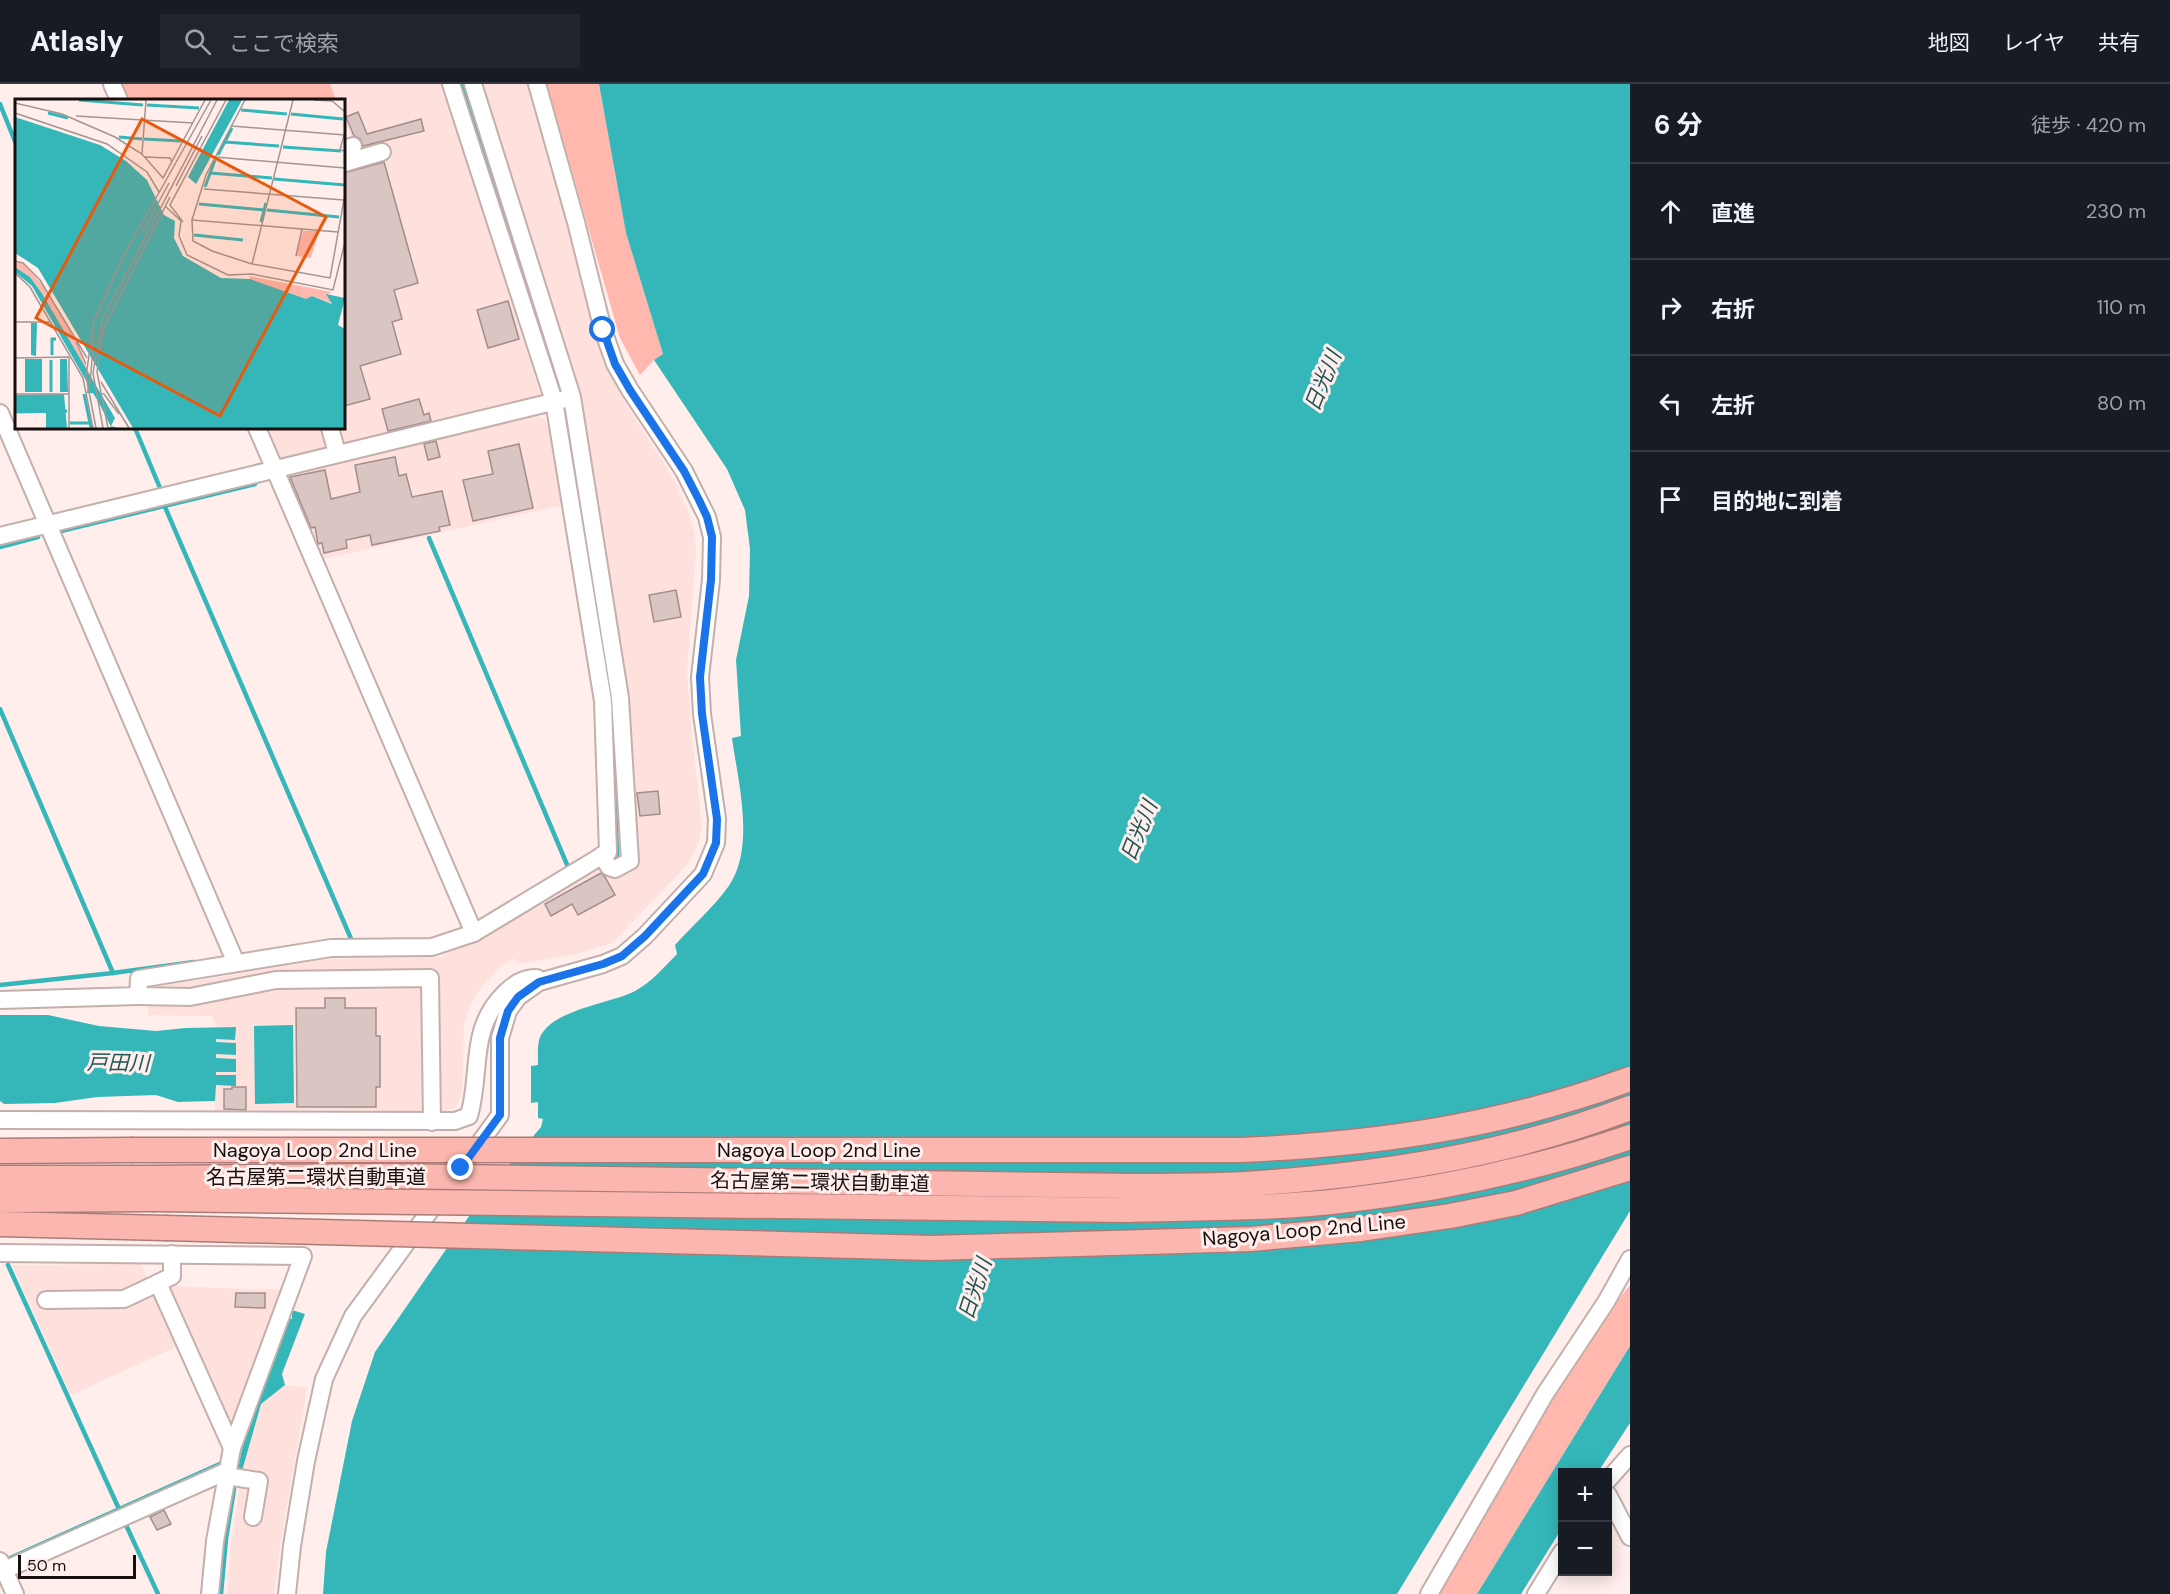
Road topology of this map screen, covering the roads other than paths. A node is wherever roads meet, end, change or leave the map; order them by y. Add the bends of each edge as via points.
1 (112, 84) edge
2 (451, 84) edge
3 (473, 84) edge
4 (537, 84) edge
5 (119, 99) edge
6 (382, 152) dead end
7 (345, 163) edge
8 (572, 397) junction
9 (554, 401) junction
10 (0, 413) edge
11 (257, 429) edge
12 (330, 429) edge
13 (337, 453) junction
14 (274, 468) junction
15 (48, 524) junction
16 (0, 536) edge
17 (602, 855) junction
18 (474, 933) junction
19 (236, 963) junction
20 (555, 978) junction
21 (138, 996) junction
22 (0, 1000) edge
23 (1630, 1079) edge
24 (1630, 1108) edge
25 (0, 1120) edge
26 (432, 1122) junction
27 (1630, 1137) edge
28 (0, 1151) edge
29 (1630, 1168) edge
30 (0, 1178) edge
31 (0, 1200) edge
32 (0, 1224) edge
33 (0, 1252) edge
34 (172, 1254) junction
35 (1630, 1259) edge
36 (1630, 1275) edge
37 (158, 1282) junction
38 (46, 1300) dead end
39 (1606, 1302) junction
40 (232, 1448) junction
41 (1630, 1455) edge
42 (226, 1473) junction
43 (1612, 1475) edge
44 (1612, 1503) edge
45 (253, 1517) dead end
46 (1630, 1537) edge
47 (1558, 1560) edge
48 (2, 1567) edge
49 (15, 1594) edge
50 (210, 1594) edge
51 (287, 1594) edge
52 (1429, 1594) edge
53 (1536, 1594) edge

1 - 5 street
2 - 9 street
3 - 8 street
4 - 20 street via 615,364 684,471 707,517 712,537 700,677 717,819 716,843 703,874 622,956
6 - 7 street
8 - 9 street
8 - 17 street via 620,698 630,861 615,869 609,867
9 - 13 street
9 - 17 street via 603,701 608,852
10 - 15 street
11 - 14 street
12 - 13 street
13 - 14 street
14 - 15 street
14 - 18 street
15 - 16 street
15 - 19 street
17 - 18 street
18 - 19 street via 432,947 331,948
19 - 21 street via 139,979
20 - 26 street via 525,978 496,1002 485,1017 480,1037 469,1116
20 - 51 street via 539,982 518,997 508,1011 500,1038 500,1115 353,1316 324,1378 306,1461
21 - 22 street
21 - 26 street via 190,997 276,980 430,978
23 - 28 highway, Nagoya Loop 2nd Line, bridge via 1580,1098 1479,1123 1402,1137 1242,1150
24 - 30 highway, 名古屋第二環状自動車道, bridge via 1485,1152 1419,1166 1243,1184 1131,1186 385,1176
25 - 26 street
27 - 31 highway, 名古屋第二環状自動車道, bridge via 1491,1177 1420,1191 1243,1207 1118,1210
29 - 32 highway, Nagoya Loop 2nd Line, bridge via 1516,1203 1450,1216 1251,1239 932,1248
33 - 34 street
34 - 37 street via 172,1276
34 - 40 street via 303,1256
35 - 39 street
36 - 39 street
37 - 38 street via 124,1299
37 - 40 street
39 - 52 street via 1545,1394
40 - 42 street
41 - 43 street
42 - 45 street via 259,1481
42 - 48 street
42 - 50 street
44 - 46 street
47 - 53 street
48 - 49 street

